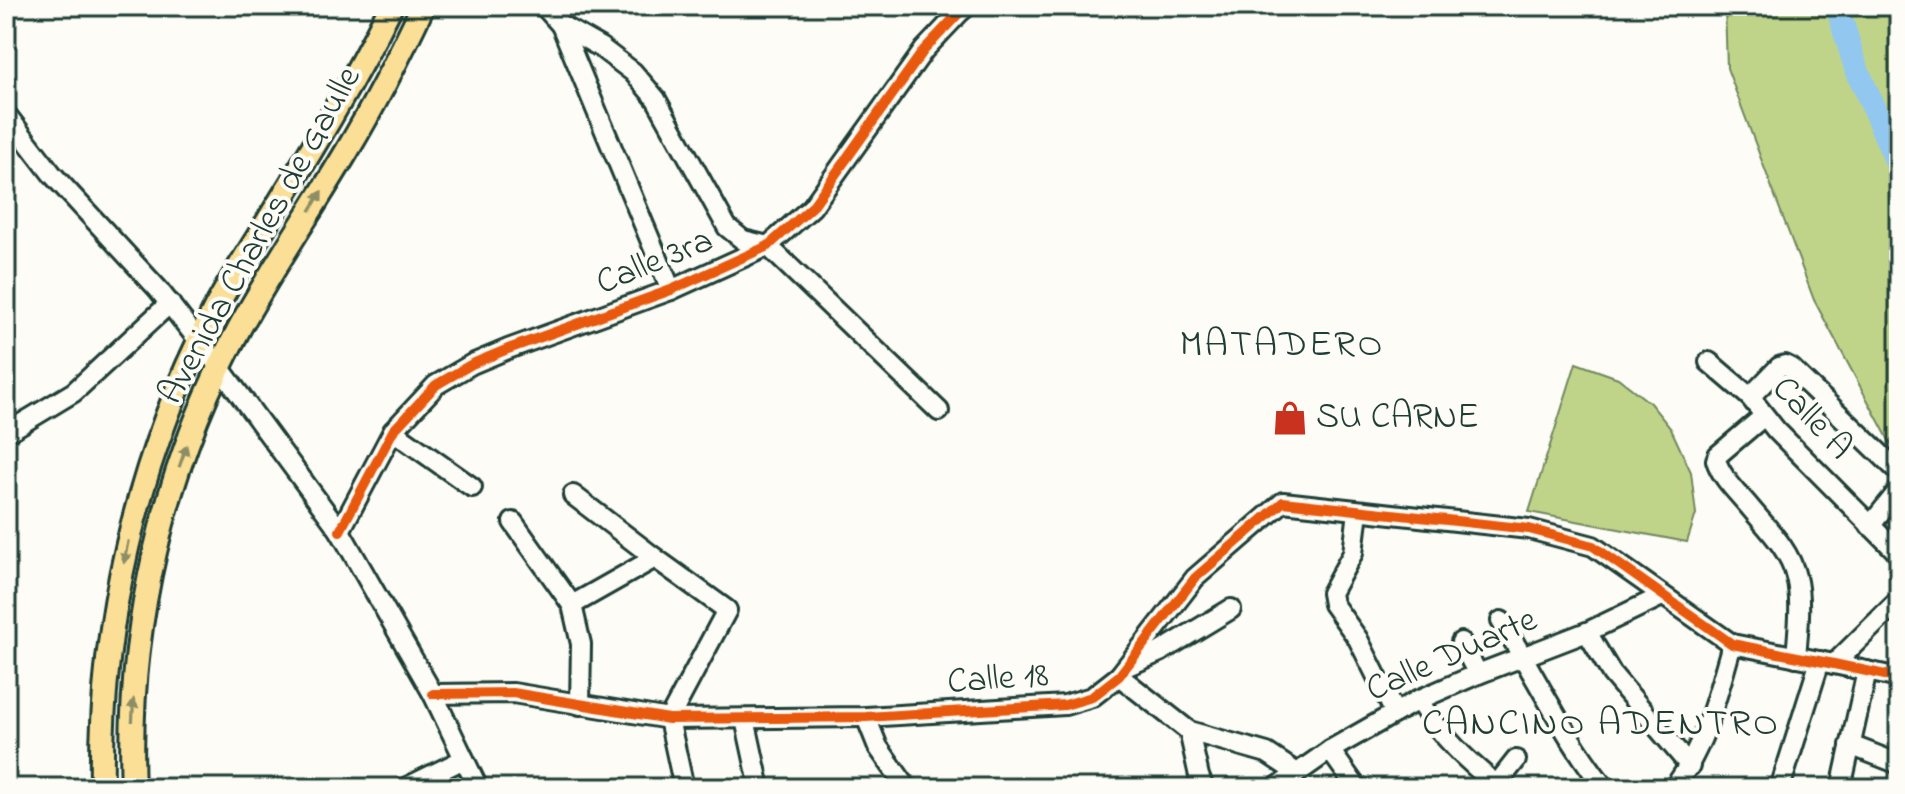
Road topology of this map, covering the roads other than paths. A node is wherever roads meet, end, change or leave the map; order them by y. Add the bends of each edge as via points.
1 (391, 6) edge
2 (423, 6) edge
3 (544, 6) edge
4 (967, 6) edge
5 (561, 25) junction
6 (600, 47) junction
7 (578, 65) junction
8 (6, 114) edge
9 (768, 246) junction
10 (671, 290) junction
11 (170, 303) junction
12 (199, 343) junction
13 (1709, 362) dead end
14 (220, 368) junction
15 (1750, 397) junction
16 (939, 411) dead end
17 (1764, 416) junction
18 (393, 431) junction
19 (6, 433) edge
20 (1899, 472) edge
21 (472, 487) dead end
22 (1899, 490) edge
23 (573, 495) dead end
24 (1358, 511) junction
25 (513, 522) dead end
26 (1870, 526) junction
27 (340, 531) junction
28 (1899, 554) edge
29 (655, 558) junction
30 (1662, 596) junction
31 (1899, 600) edge
32 (572, 605) junction
33 (1231, 609) dead end
34 (1501, 621) dead end
35 (1587, 632) junction
36 (1461, 642) dead end
37 (1732, 644) junction
38 (1524, 656) junction
39 (1796, 657) junction
40 (1827, 662) junction
41 (1124, 671) junction
42 (1867, 671) junction
43 (1478, 674) junction
44 (1899, 678) edge
45 (433, 694) junction
46 (1418, 700) junction
47 (580, 705) junction
48 (1395, 713) junction
49 (866, 717) junction
50 (669, 719) junction
51 (745, 719) junction
52 (1189, 731) junction
53 (1850, 745) junction
54 (1330, 750) junction
55 (464, 759) junction
56 (1516, 760) dead end
57 (1894, 762) dead end
58 (1690, 766) junction
59 (1287, 785) edge
60 (1497, 787) edge
61 (102, 788) edge
62 (133, 788) edge
63 (405, 788) edge
64 (478, 788) edge
65 (684, 788) edge
66 (760, 788) edge
67 (907, 788) edge
68 (1204, 788) edge
69 (1357, 788) edge
70 (1605, 788) edge
71 (1674, 788) edge
72 (1780, 788) edge
73 (1841, 788) edge

1 - 12 main road, Avenida Charles de Gaulle
14 -> 2 main road, Avenida Charles de Gaulle via 363,123
3 - 5 street
4 - 9 street, Calle 3ra via 924,50 812,207
5 - 6 street
5 - 7 street
6 - 7 street
6 - 9 street via 633,72 656,99 727,227 743,240
7 - 10 street
8 - 11 street via 52,174
9 - 10 street, Calle 3ra
9 - 16 street
10 - 18 street, Calle 3ra via 472,364 436,385
11 - 12 street
11 - 19 street via 74,392
12 - 14 street
12 -> 61 main road, Avenida Charles de Gaulle via 166,418 128,540 105,688
13 - 15 street, Calle A
14 - 27 street
62 -> 14 main road, Avenida Charles de Gaulle via 133,705 149,576 167,501
15 - 17 street, Calle A
15 - 20 street via 1779,367 1791,368
17 - 26 street, Calle A
17 - 39 street via 1716,460 1793,569
18 - 21 street
18 - 27 street, Calle 3ra
22 - 26 street
23 - 29 street
24 - 30 street, Calle 18 via 1529,529 1593,546
24 - 41 street, Calle 18 via 1283,502 1195,578
24 - 48 street via 1353,553 1331,598
25 - 32 street
26 - 28 street, Calle A
27 - 45 street
29 - 32 street
29 - 50 street via 727,610
30 - 35 street, Calle Duarte
30 - 37 street, Calle 18
31 - 40 street
32 - 47 street via 581,644
33 - 41 street
34 - 38 street
35 - 38 street, Calle Duarte
35 - 58 street via 1612,674
36 - 43 street
37 - 39 street
37 - 58 street
38 - 43 street, Calle Duarte
38 - 70 street
39 - 40 street
40 - 42 street
40 - 72 street
41 - 49 street, Calle 18 via 1092,697 1065,705
41 - 52 street
42 - 44 street
42 - 53 street
43 - 46 street, Calle Duarte
45 - 47 street, Calle 18 via 513,693
45 - 55 street
46 - 48 street, Calle Duarte
46 - 60 street via 1453,746
47 - 50 street, Calle 18
48 - 54 street, Calle Duarte
49 - 51 street, Calle 18
49 - 67 street via 878,747
50 - 51 street, Calle 18
50 - 65 street
51 - 66 street
52 - 59 street via 1267,753 1291,769
52 - 68 street
53 - 57 street
53 - 73 street
54 - 59 street, Calle Duarte
54 - 69 street
55 - 63 street
55 - 64 street
56 - 60 street
58 - 71 street

